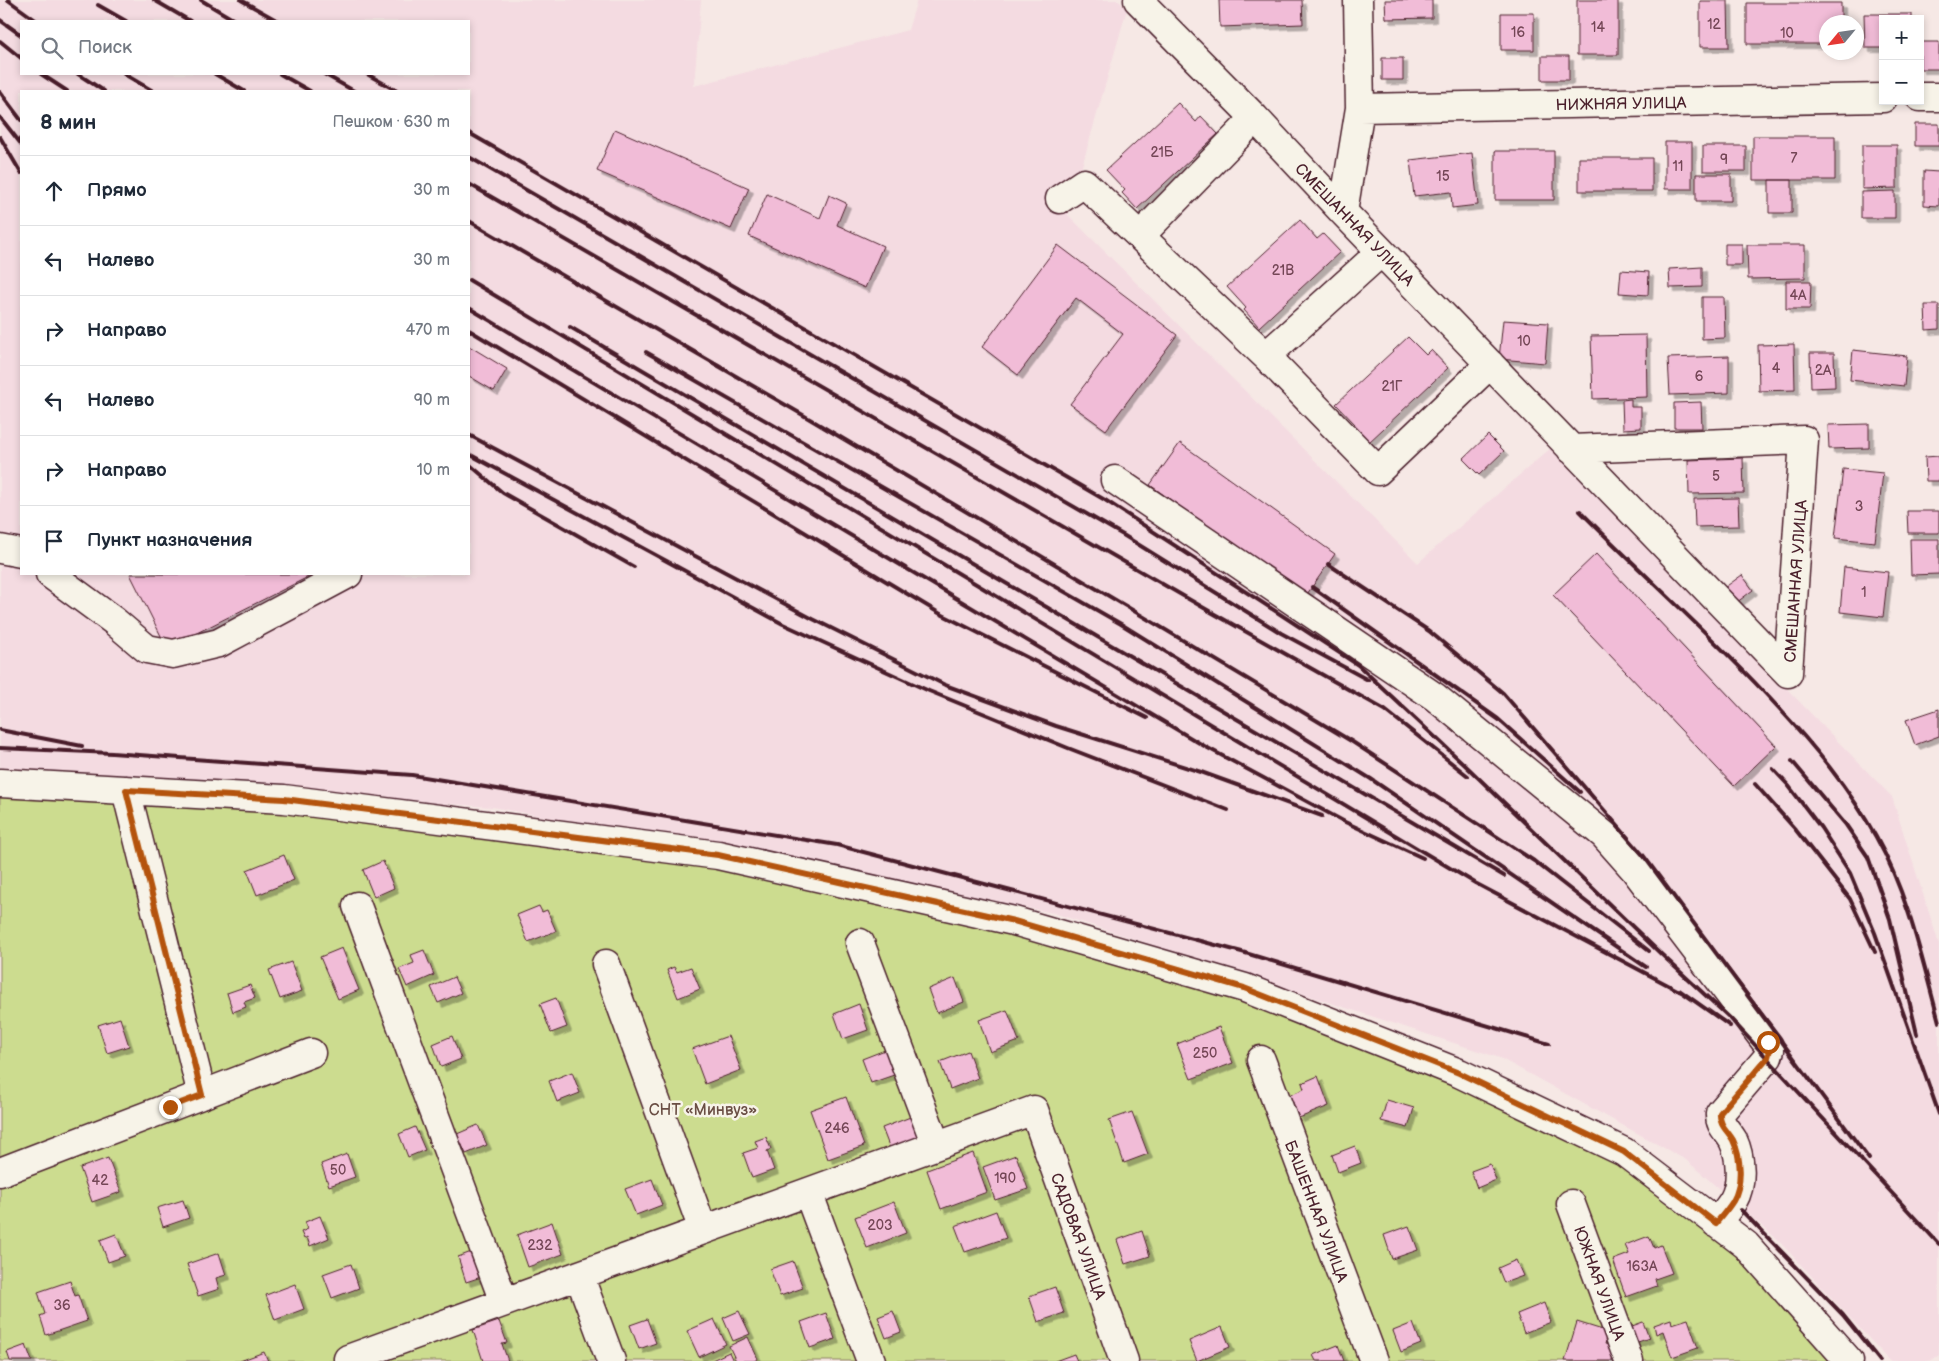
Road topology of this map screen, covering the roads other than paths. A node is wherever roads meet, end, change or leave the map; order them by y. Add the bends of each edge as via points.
1 (1138, 0) edge
2 (1358, 0) edge
3 (1924, 97) edge
4 (1939, 97) edge
5 (1879, 98) edge
6 (1360, 108) junction
7 (1255, 118) junction
8 (1060, 199) dead end
9 (1343, 212) junction
10 (1140, 236) junction
11 (1381, 252) junction
12 (1266, 356) junction
13 (1490, 364) junction
14 (1571, 449) junction
15 (1115, 480) dead end
16 (0, 549) edge
17 (20, 553) edge
18 (51, 575) edge
19 (346, 575) edge
20 (0, 783) edge
21 (126, 790) junction
22 (357, 906) dead end
23 (860, 943) dead end
24 (606, 964) dead end
25 (311, 1053) dead end
26 (1261, 1060) dead end
27 (202, 1095) junction
28 (936, 1146) junction
29 (0, 1172) edge
30 (808, 1192) junction
31 (1571, 1204) dead end
32 (1716, 1223) junction
33 (703, 1230) junction
34 (579, 1275) junction
35 (504, 1302) junction
36 (349, 1360) edge
37 (611, 1361) edge
38 (871, 1361) edge
39 (1124, 1361) edge
40 (1374, 1361) edge
41 (1629, 1361) edge
42 (1849, 1361) edge

1 - 7 street, СМЕШАННАЯ УЛИЦА
2 - 6 street
3 - 4 street
5 - 6 street, НИЖНЯЯ УЛИЦА
6 - 9 street
7 - 9 street, СМЕШАННАЯ УЛИЦА
7 - 10 street
8 - 10 street via 1084,183
9 - 11 street, СМЕШАННАЯ УЛИЦА
10 - 12 street
11 - 12 street
11 - 13 street, СМЕШАННАЯ УЛИЦА
12 - 13 street via 1378,471
13 - 14 street, СМЕШАННАЯ УЛИЦА
14 - 14 street, СМЕШАННАЯ УЛИЦА via 1804,440 1788,672 1775,659
15 - 32 street via 1435,697 1604,835 1635,870 1769,1046 1768,1057 1720,1113 1722,1125 1738,1155 1739,1179 1734,1200
16 - 17 street
18 - 19 street via 146,648 173,654 219,643
20 - 21 street
21 - 27 street
21 - 32 street via 284,799 718,855 1014,921 1244,988 1459,1073 1624,1152
22 - 35 street
23 - 28 street
24 - 33 street
25 - 27 street
26 - 40 street, БАШЕННАЯ УЛИЦА
27 - 29 street
28 - 30 street
28 - 39 street, САДОВАЯ УЛИЦА via 1034,1110
30 - 33 street
30 - 38 street
31 - 41 street, ЮЖНАЯ УЛИЦА
32 - 42 street via 1746,1245
33 - 34 street
34 - 35 street
34 - 37 street
35 - 36 street

